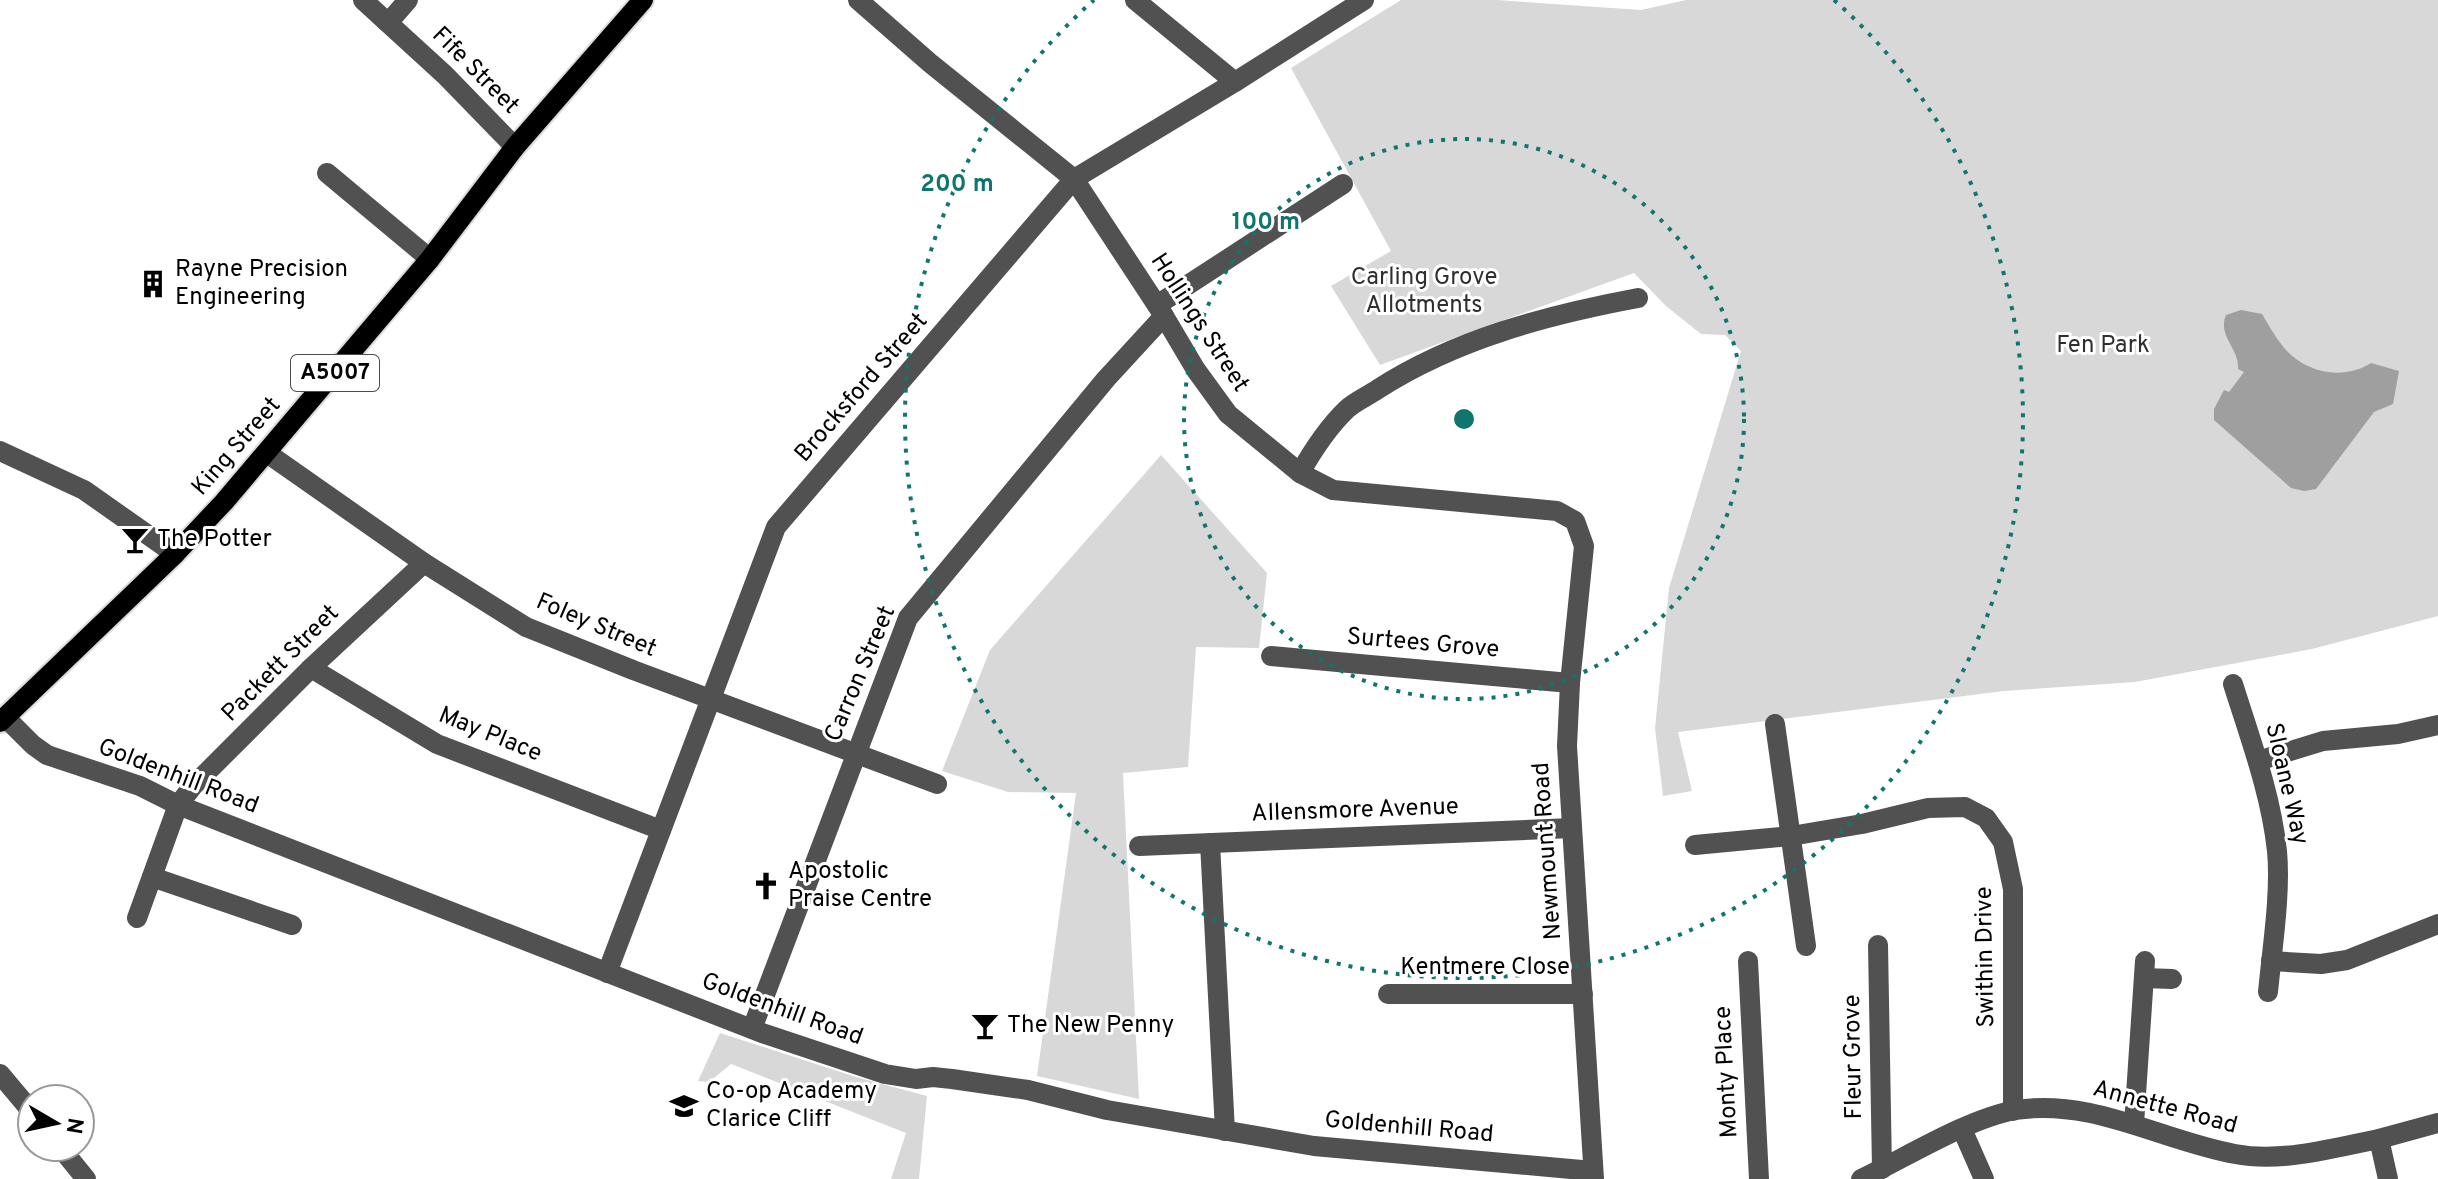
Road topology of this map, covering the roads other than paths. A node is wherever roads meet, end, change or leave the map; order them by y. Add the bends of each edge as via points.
1 (363, 0) edge
2 (408, 0) edge
3 (643, 0) edge
4 (858, 0) edge
5 (1135, 0) edge
6 (1364, 0) edge
7 (388, 23) junction
8 (1235, 82) junction
9 (515, 147) junction
10 (327, 173) dead end
11 (1074, 179) junction
12 (1343, 184) dead end
13 (430, 259) junction
14 (1638, 298) dead end
15 (1160, 310) junction
16 (0, 451) edge
17 (267, 453) junction
18 (1300, 473) junction
19 (1575, 521) joint
20 (175, 554) junction
21 (424, 563) junction
22 (1271, 656) dead end
23 (311, 668) junction
24 (1570, 683) junction
25 (2233, 684) dead end
26 (712, 699) junction
27 (2, 720) edge
28 (1775, 724) dead end
29 (2438, 725) edge
30 (855, 754) junction
31 (2258, 761) junction
32 (937, 784) dead end
33 (178, 805) junction
34 (1572, 828) junction
35 (661, 830) junction
36 (1791, 836) junction
37 (1210, 843) junction
38 (1695, 845) dead end
39 (1139, 846) dead end
40 (152, 877) junction
41 (137, 918) dead end
42 (2438, 924) edge
43 (292, 925) dead end
44 (1878, 945) dead end
45 (1806, 946) dead end
46 (1748, 961) dead end
47 (2271, 961) junction
48 (607, 973) junction
49 (2172, 979) dead end
50 (2268, 992) dead end
51 (1388, 994) dead end
52 (1583, 994) junction
53 (752, 1029) junction
54 (0, 1074) edge
55 (16, 1093) edge
56 (2013, 1111) junction
57 (2438, 1123) edge
58 (2134, 1124) junction
59 (1962, 1129) junction
60 (1225, 1131) junction
61 (2379, 1139) junction
62 (73, 1163) edge
63 (1882, 1169) junction
64 (1593, 1175) edge
65 (86, 1179) edge
66 (1759, 1179) edge
67 (1861, 1179) edge
68 (1984, 1179) edge
69 (2388, 1179) edge

1 - 7 street, Fife Street
2 - 7 street
3 - 9 main road, King Street / A5007
4 - 11 street, Hollings Street
5 - 8 street
6 - 8 street, Brocksford Street
7 - 9 street, Fife Street
8 - 11 street, Brocksford Street
9 - 13 main road, King Street / A5007
10 - 13 street
11 - 15 street, Hollings Street
11 - 26 street, Brocksford Street via 776,527
12 - 15 street, Carron Street
13 - 17 main road, King Street / A5007
14 - 18 street via 1561,312 1407,370 1349,408 1319,439
15 - 18 street, Hollings Street via 1228,414
15 - 30 street, Carron Street via 908,618
16 - 20 street via 84,490
17 - 20 main road, King Street / A5007
17 - 21 street, Foley Street
18 - 19 street, Hollings Street via 1333,490 1557,511
19 - 24 street, Newmount Road via 1584,546
20 - 27 main road, King Street / A5007
21 - 23 street, Packett Street
21 - 26 street, Foley Street via 526,627
22 - 24 street, Surtees Grove
23 - 33 street, Packett Street
23 - 35 street, May Place via 437,744
24 - 34 street, Newmount Road
25 - 31 street, Sloane Way
26 - 30 street, Foley Street
26 - 35 street, Brocksford Street
27 - 33 street, Goldenhill Road via 47,755 140,786
28 - 36 street
29 - 31 street via 2323,741
30 - 32 street, Foley Street
30 - 53 street, Carron Street
31 - 47 street, Sloane Way via 2277,853
33 - 40 street
33 - 48 street, Goldenhill Road
34 - 37 street, Allensmore Avenue
34 - 52 street, Newmount Road
35 - 48 street, Brocksford Street
36 - 38 street, Swithin Drive
36 - 45 street
36 - 56 street, Swithin Drive via 1955,806 1976,811 1993,825 2006,853 2013,889
37 - 39 street, Allensmore Avenue
37 - 60 street
40 - 41 street
40 - 43 street
42 - 47 street via 2347,960
44 - 63 street, Fleur Grove
46 - 66 street, Monty Place
47 - 50 street, Sloane Way
48 - 53 street, Goldenhill Road
49 - 58 street via 2145,969
51 - 52 street, Kentmere Close
52 - 64 street, Newmount Road
53 - 60 street, Goldenhill Road via 885,1074 1028,1090
54 - 55 street
56 - 58 street, Annette Road via 2076,1111
56 - 59 street, Annette Road
57 - 61 street, Annette Road
58 - 61 street, Annette Road via 2226,1152 2268,1157
59 - 63 street, Annette Road
59 - 68 street
60 - 64 street, Goldenhill Road via 1314,1146
61 - 69 street
62 - 65 street
63 - 67 street, Annette Road

